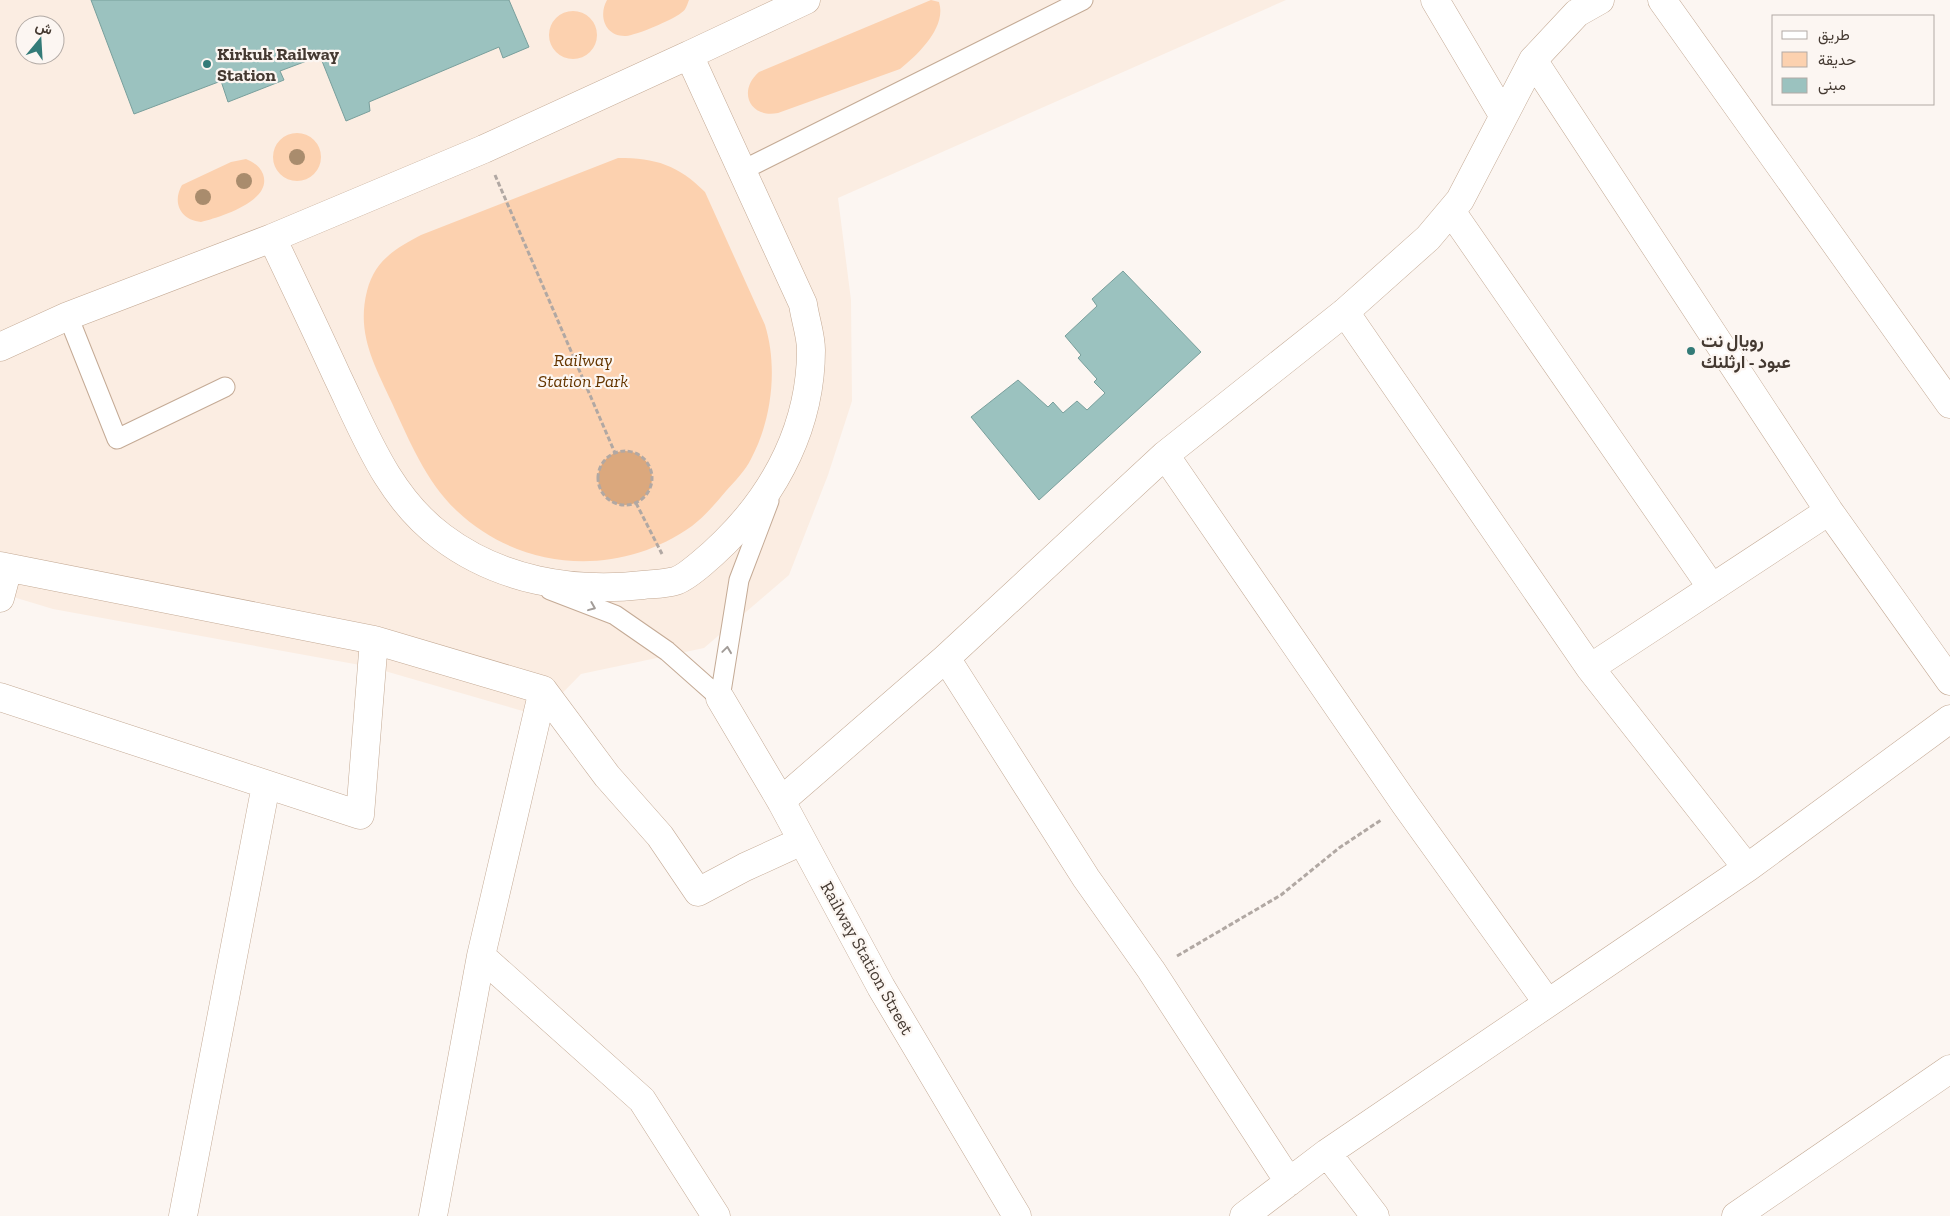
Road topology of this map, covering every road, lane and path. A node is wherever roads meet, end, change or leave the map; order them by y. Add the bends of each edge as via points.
1 (806, 0) edge
2 (1083, 0) edge
3 (1435, 0) edge
4 (1600, 0) edge
5 (1662, 0) edge
6 (689, 55) junction
7 (1533, 60) junction
8 (1503, 115) junction
9 (484, 149) junction
10 (743, 170) junction
11 (1451, 211) junction
12 (272, 238) junction
13 (1345, 312) junction
14 (68, 316) junction
15 (0, 347) edge
16 (225, 387) dead end
17 (1950, 404) edge
18 (615, 453) junction
19 (1164, 455) junction
20 (778, 475) junction
21 (636, 503) junction
22 (1829, 511) junction
23 (4, 567) edge
24 (514, 576) junction
25 (676, 581) junction
26 (1712, 588) junction
27 (0, 598) edge
28 (374, 640) junction
29 (946, 658) junction
30 (1590, 668) junction
31 (1950, 681) edge
32 (543, 690) junction
33 (0, 697) edge
34 (720, 698) junction
35 (1950, 719) edge
36 (266, 785) junction
37 (781, 801) junction
38 (1405, 804) junction
39 (802, 842) junction
40 (1747, 868) junction
41 (481, 956) junction
42 (1151, 970) junction
43 (1547, 1002) junction
44 (1950, 1070) edge
45 (1327, 1153) junction
46 (1289, 1182) junction
47 (1770, 1206) edge
48 (183, 1216) edge
49 (433, 1216) edge
50 (716, 1216) edge
51 (1017, 1216) edge
52 (1244, 1216) edge
53 (1375, 1216) edge
54 (1736, 1216) edge

1 - 6 street
2 - 10 lane
3 - 8 street
4 - 7 street via 1577,13
5 - 17 street
6 - 9 street
6 - 10 street
7 - 8 street
7 - 22 street
8 - 11 street via 1460,200
9 - 12 street
9 - 18 path
10 - 20 street via 802,304 811,347 809,388 798,433
11 - 13 street via 1428,238
11 - 26 street
12 - 14 street
12 - 24 street via 376,458 405,504 441,536 476,559
13 - 19 street
13 - 30 street
14 - 15 street
14 - 16 lane via 117,439
18 - 21 path via 624,450 641,456 651,472 649,490
18 - 21 path via 601,463 597,480 599,489 611,501
19 - 29 street
19 - 38 street
20 - 25 street via 748,519 712,555
34 -> 20 lane via 739,580
21 - 25 path
22 - 26 street
22 - 31 street
23 - 27 street
23 - 28 street
24 - 25 street via 559,585 616,588
24 -> 34 lane via 615,616 667,651
26 - 30 street
28 - 32 street
28 - 36 street via 360,816
29 - 37 street
29 - 42 street via 1082,871
30 - 40 street
32 - 39 street via 607,776 660,836 698,892
32 - 41 street
33 - 36 street
34 - 37 street, Railway Station Street
35 - 40 street
36 - 48 street
37 - 39 street, Railway Station Street
38 - 42 path via 1339,848 1281,895
38 - 43 street
39 - 51 street, Railway Station Street via 881,986
40 - 43 street
41 - 49 street
41 - 50 street via 642,1100
42 - 46 street
43 - 45 street
44 - 47 street
45 - 46 street
45 - 53 street
46 - 52 street
47 - 54 street

